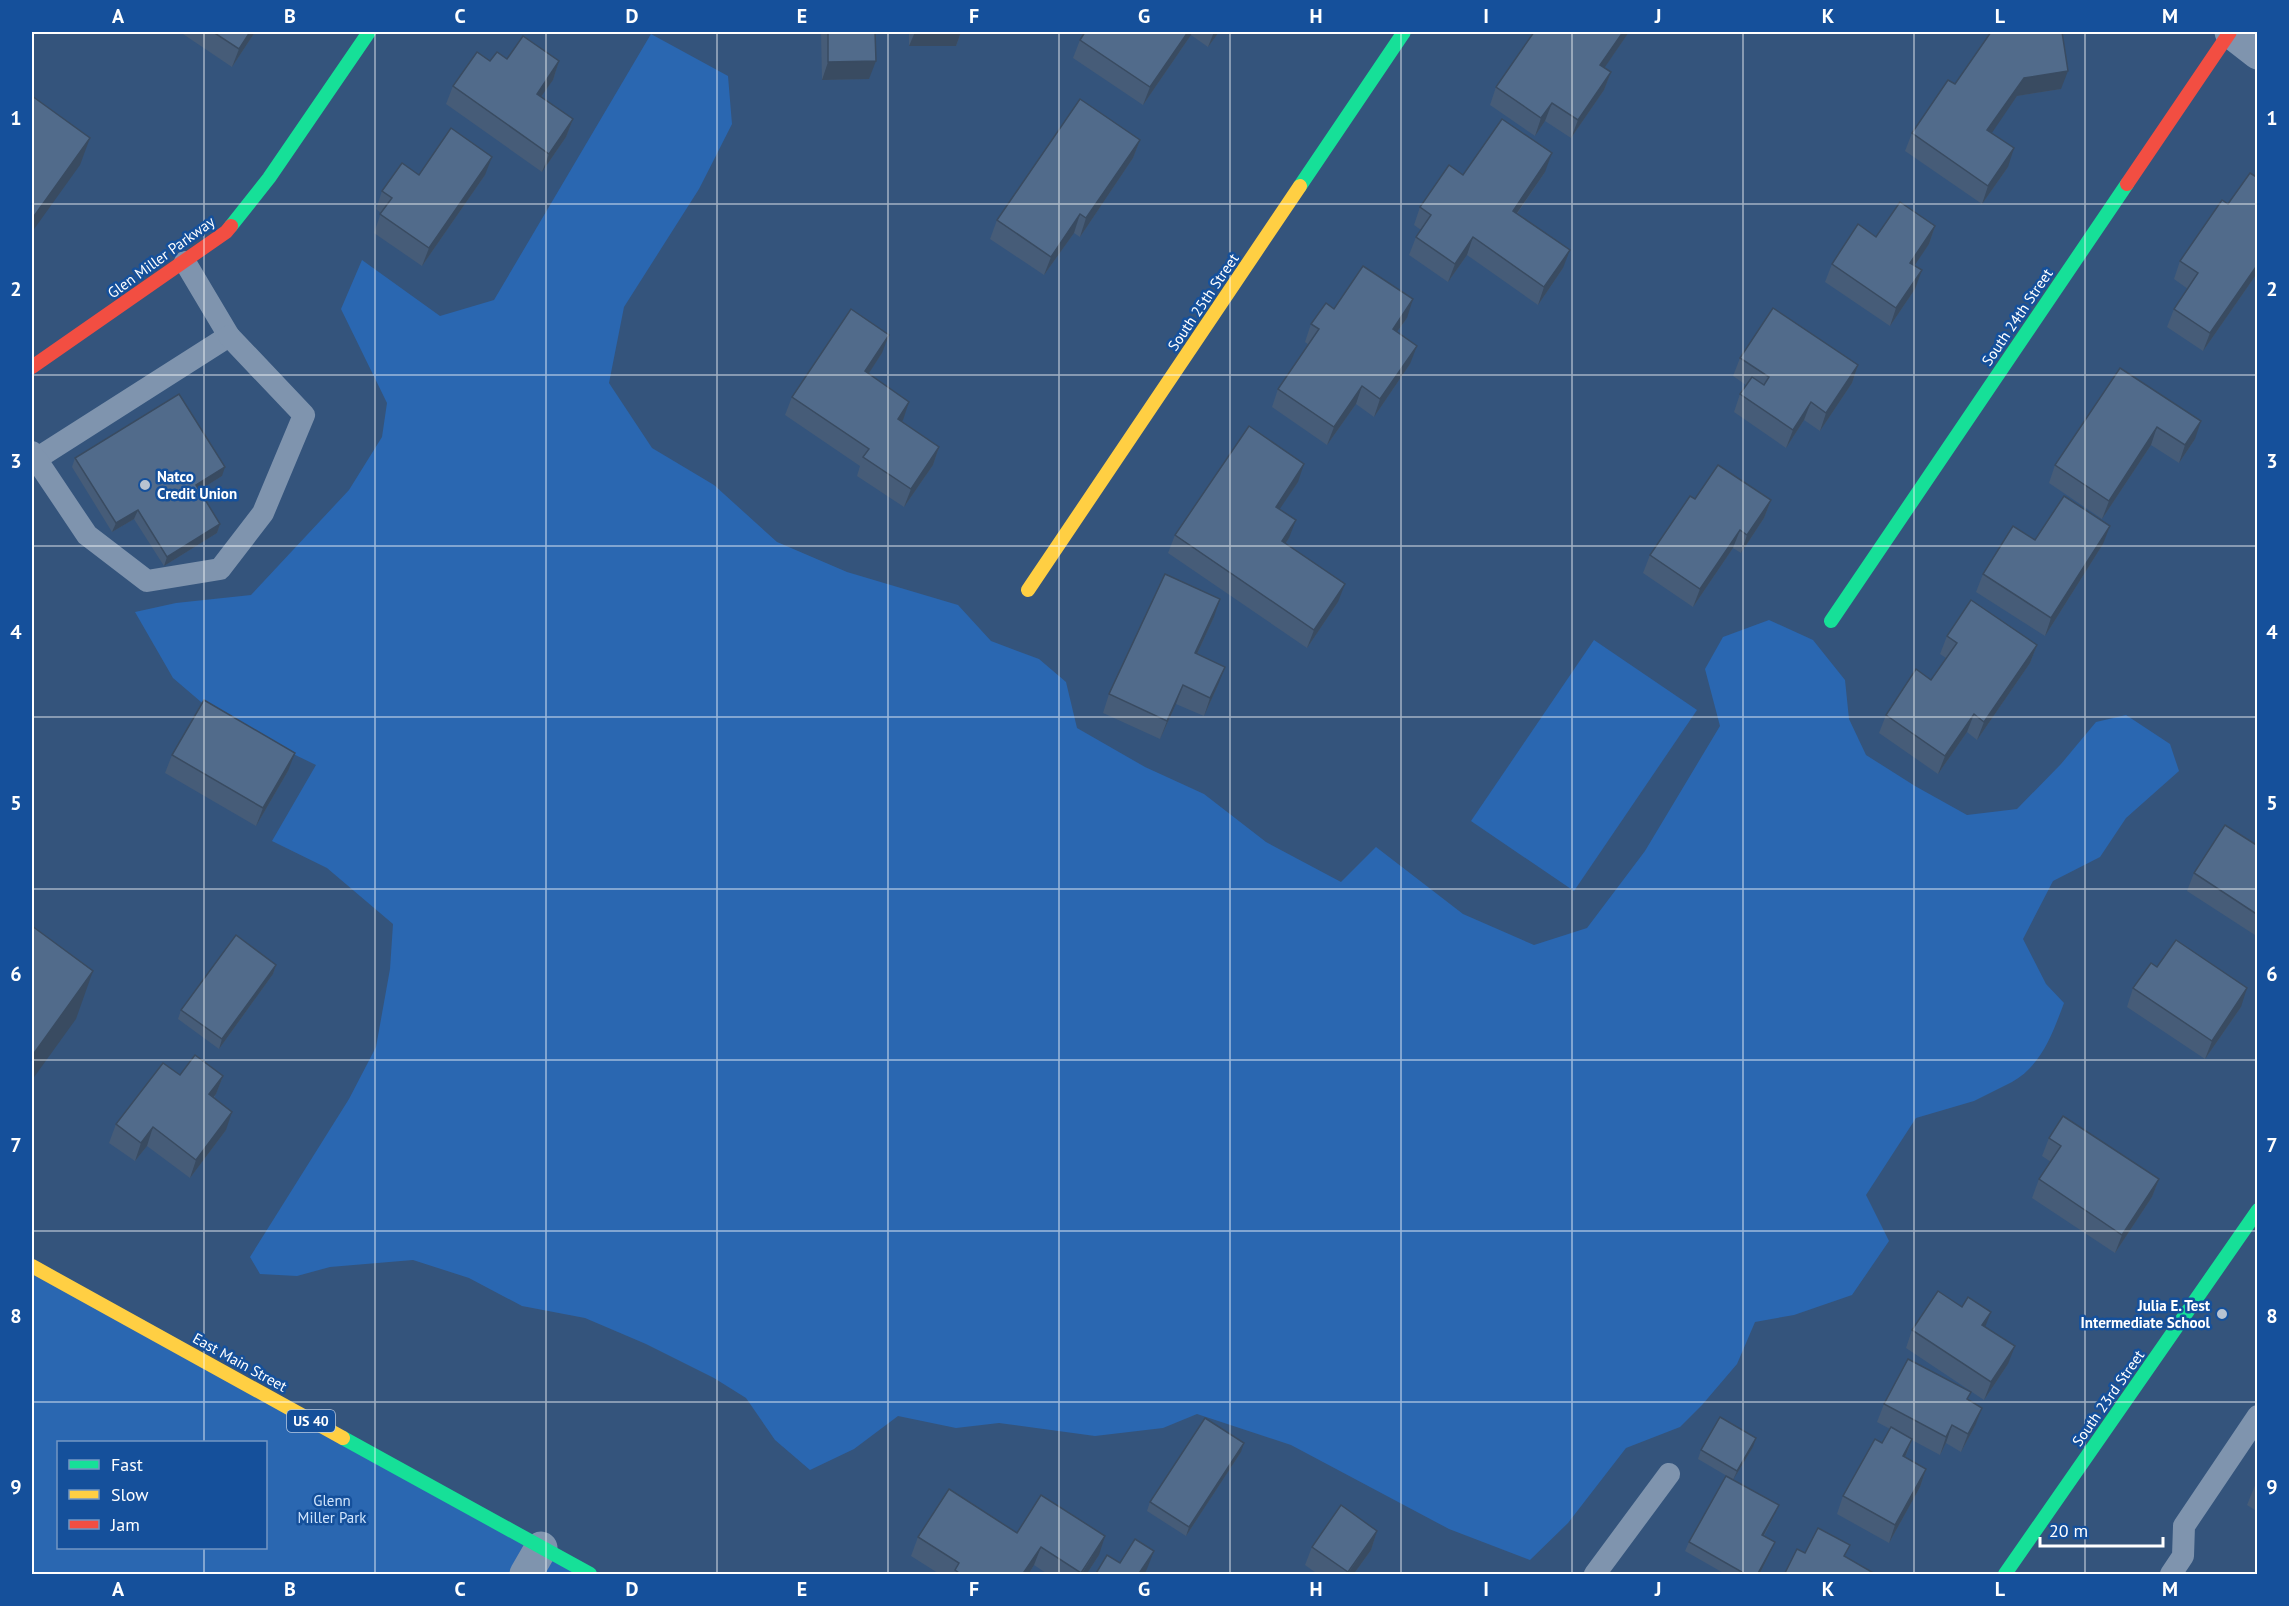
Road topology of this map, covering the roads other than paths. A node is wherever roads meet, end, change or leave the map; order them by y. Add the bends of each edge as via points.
1 (369, 32) edge
2 (1404, 32) edge
3 (2231, 32) edge
4 (2258, 53) edge
5 (185, 262) junction
6 (229, 336) junction
7 (32, 367) edge
8 (34, 456) edge
9 (1028, 590) dead end
10 (1831, 621) dead end
11 (2258, 1210) edge
12 (32, 1266) edge
13 (2258, 1416) edge
14 (1669, 1474) dead end
15 (534, 1561) edge
16 (590, 1575) edge
17 (1595, 1575) edge
18 (2005, 1575) edge
19 (2171, 1575) edge

1 - 5 street, Glen Miller Parkway via 269,178 226,232
2 - 9 street, South 25th Street
3 - 4 street
3 - 10 street, South 24th Street
5 - 6 lane
5 - 7 street, Glen Miller Parkway
6 - 8 lane
6 - 8 lane via 304,415 263,513 220,569 147,581 87,535
11 - 18 street, South 23rd Street
12 - 15 street, East Main Street / US 40
13 - 19 lane via 2184,1526 2183,1556
14 - 17 lane
15 - 16 street, East Main Street / US 40

